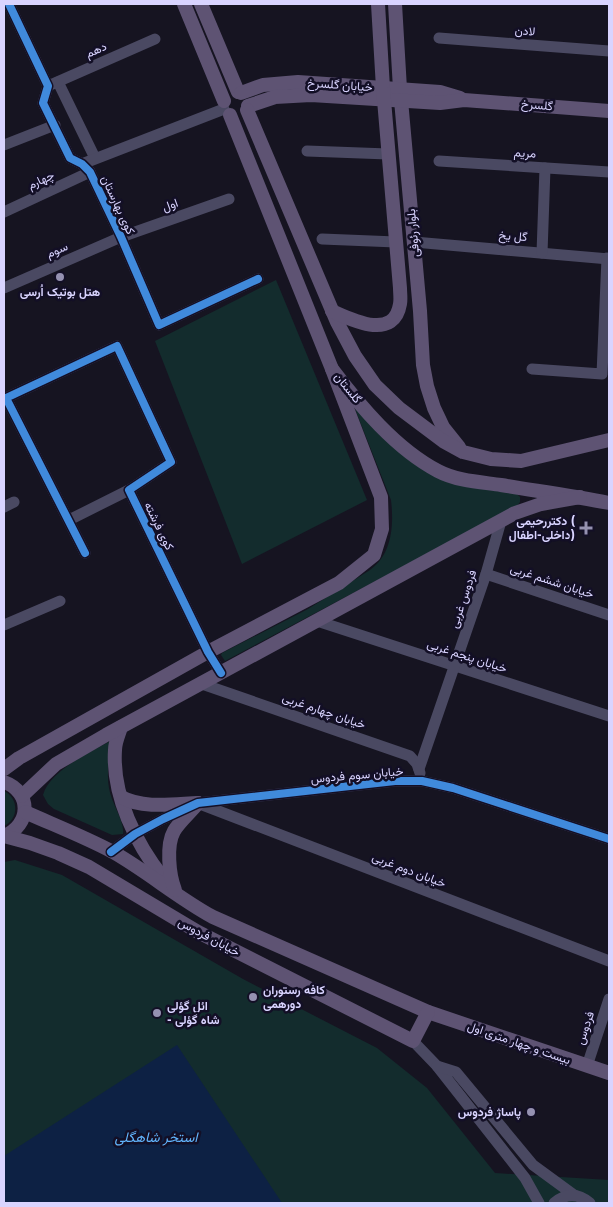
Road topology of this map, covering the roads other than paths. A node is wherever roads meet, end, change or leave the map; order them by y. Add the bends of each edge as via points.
1 (184, 4) edge
2 (201, 4) edge
3 (378, 4) edge
4 (395, 4) edge
5 (12, 5) edge
6 (439, 38) dead end
7 (155, 39) dead end
8 (609, 51) edge
9 (53, 84) junction
10 (240, 93) junction
11 (383, 94) junction
12 (401, 95) junction
13 (440, 97) joint
14 (247, 108) junction
15 (226, 109) junction
16 (609, 111) edge
17 (55, 125) junction
18 (4, 145) edge
19 (307, 151) dead end
20 (388, 154) junction
21 (95, 158) junction
22 (439, 161) dead end
23 (86, 168) junction
24 (545, 168) junction
25 (609, 172) edge
26 (229, 199) dead end
27 (4, 212) edge
28 (120, 238) junction
29 (322, 238) dead end
30 (396, 242) junction
31 (414, 242) junction
32 (542, 253) junction
33 (608, 258) edge
34 (258, 279) dead end
35 (4, 288) edge
36 (332, 311) junction
37 (332, 369) junction
38 (532, 369) dead end
39 (609, 440) edge
40 (462, 452) junction
41 (129, 490) junction
42 (580, 497) junction
43 (609, 503) edge
44 (70, 520) junction
45 (501, 521) junction
46 (85, 552) dead end
47 (486, 574) junction
48 (60, 601) dead end
49 (609, 615) edge
50 (317, 621) junction
51 (4, 625) edge
52 (208, 652) junction
53 (454, 666) junction
54 (221, 673) junction
55 (202, 684) junction
56 (609, 716) edge
57 (121, 727) junction
58 (4, 769) edge
59 (420, 775) junction
60 (4, 782) edge
61 (22, 796) junction
62 (122, 797) junction
63 (198, 803) junction
64 (25, 812) junction
65 (135, 834) junction
66 (4, 836) edge
67 (609, 839) edge
68 (111, 852) junction
69 (177, 895) junction
70 (609, 961) edge
71 (609, 998) edge
72 (428, 1012) junction
73 (413, 1041) junction
74 (437, 1066) junction
75 (587, 1066) junction
76 (609, 1073) edge
77 (574, 1195) junction
78 (539, 1203) edge
79 (554, 1203) edge
80 (590, 1203) edge

1 - 15 main road, گلستان
2 - 10 main road
3 - 11 main road, بلوار رئوفی
4 - 12 main road, بلوار رئوفی
5 - 9 street, کوی بهارستان
6 - 8 street, لادن
7 - 9 street, دهم
9 - 17 street, کوی بهارستان via 43,103
9 - 21 street, کوی بهارستان
10 - 11 main road, خیابان گلسرخ via 263,84 298,82
10 - 14 main road via 247,100
10 - 15 main road via 228,95
11 - 12 main road, خیابان گلسرخ
11 - 14 main road, خیابان گلسرخ via 292,95 275,97
11 - 20 main road, بلوار رئوفی
12 - 13 main road, خیابان گلسرخ
12 - 31 main road, بلوار رئوفی
13 - 16 main road, گلسرخ
14 - 15 main road via 238,117
14 - 36 main road, گلستان
15 - 21 street
15 - 37 main road, گلستان
17 - 18 street
17 - 23 street, کوی بهارستان via 70,158
19 - 20 street
20 - 30 main road, بلوار رئوفی
21 - 23 street
22 - 24 street, مریم
23 - 27 street, چهارم
23 - 28 street, کوی بهارستان
24 - 25 street, مریم
24 - 32 street
26 - 28 street, اول
28 - 34 street, کوی بهارستان via 159,325
28 - 35 street, سوم
29 - 30 street
30 - 31 main road
30 - 36 main road, بلوار رئوفی via 400,305 395,317 375,326 363,325
31 - 32 street, گل یخ
31 - 40 main road, بلوار رئوفی via 427,386 443,427
32 - 33 street, گل یخ
33 - 38 street via 602,374
36 - 40 main road, گلستان via 355,356 375,385 443,442
37 - 42 main road, گلستان via 351,394 411,454 439,472 464,480
37 - 52 main road via 381,497 382,529 374,556 340,582
39 - 40 main road, گلستان via 521,461 491,459
41 - 44 street
41 - 44 street via 171,462 117,346 6,398
41 - 52 street, کوی فرشته
42 - 43 main road, گلستان
42 - 45 main road via 541,504
44 - 46 street
45 - 47 street, فردوس غربی
45 - 50 main road
47 - 49 street, خیابان ششم غربی
47 - 53 street, فردوس غربی
48 - 51 street
50 - 53 street, خیابان پنجم غربی
50 - 54 main road
52 - 54 street, کوی فرشته
52 - 58 main road
53 - 56 street, خیابان پنجم غربی
53 - 59 street, فردوس غربی
54 - 55 main road
55 - 57 main road
55 - 59 street, خیابان چهارم غربی via 410,756
57 - 61 main road via 56,764
57 - 62 main road via 114,748 116,776
59 - 63 street, خیابان سوم فردوس via 387,782
59 - 67 street, خیابان سوم فردوس
60 - 61 main road
61 - 64 main road
62 - 63 main road via 130,802 149,804
62 - 65 main road
63 - 65 street, خیابان سوم فردوس
63 - 69 main road via 174,831 170,863 172,884
63 - 70 street, خیابان دوم غربی
64 - 66 main road via 18,828
64 - 68 main road, خیابان فردوس
65 - 68 street, خیابان سوم فردوس
65 - 69 main road via 151,862
66 - 73 main road, خیابان فردوس via 58,853 89,867 198,932
68 - 69 main road, خیابان فردوس
69 - 72 main road, خیابان فردوس via 214,917
71 - 75 street, فردوس
72 - 73 main road
72 - 75 main road, بیست و چهار متری اول
73 - 74 street
74 - 77 street via 456,1072 533,1165
74 - 78 street via 525,1178
75 - 76 main road, بیست و چهار متری اول
77 - 79 street via 559,1198
77 - 80 street

